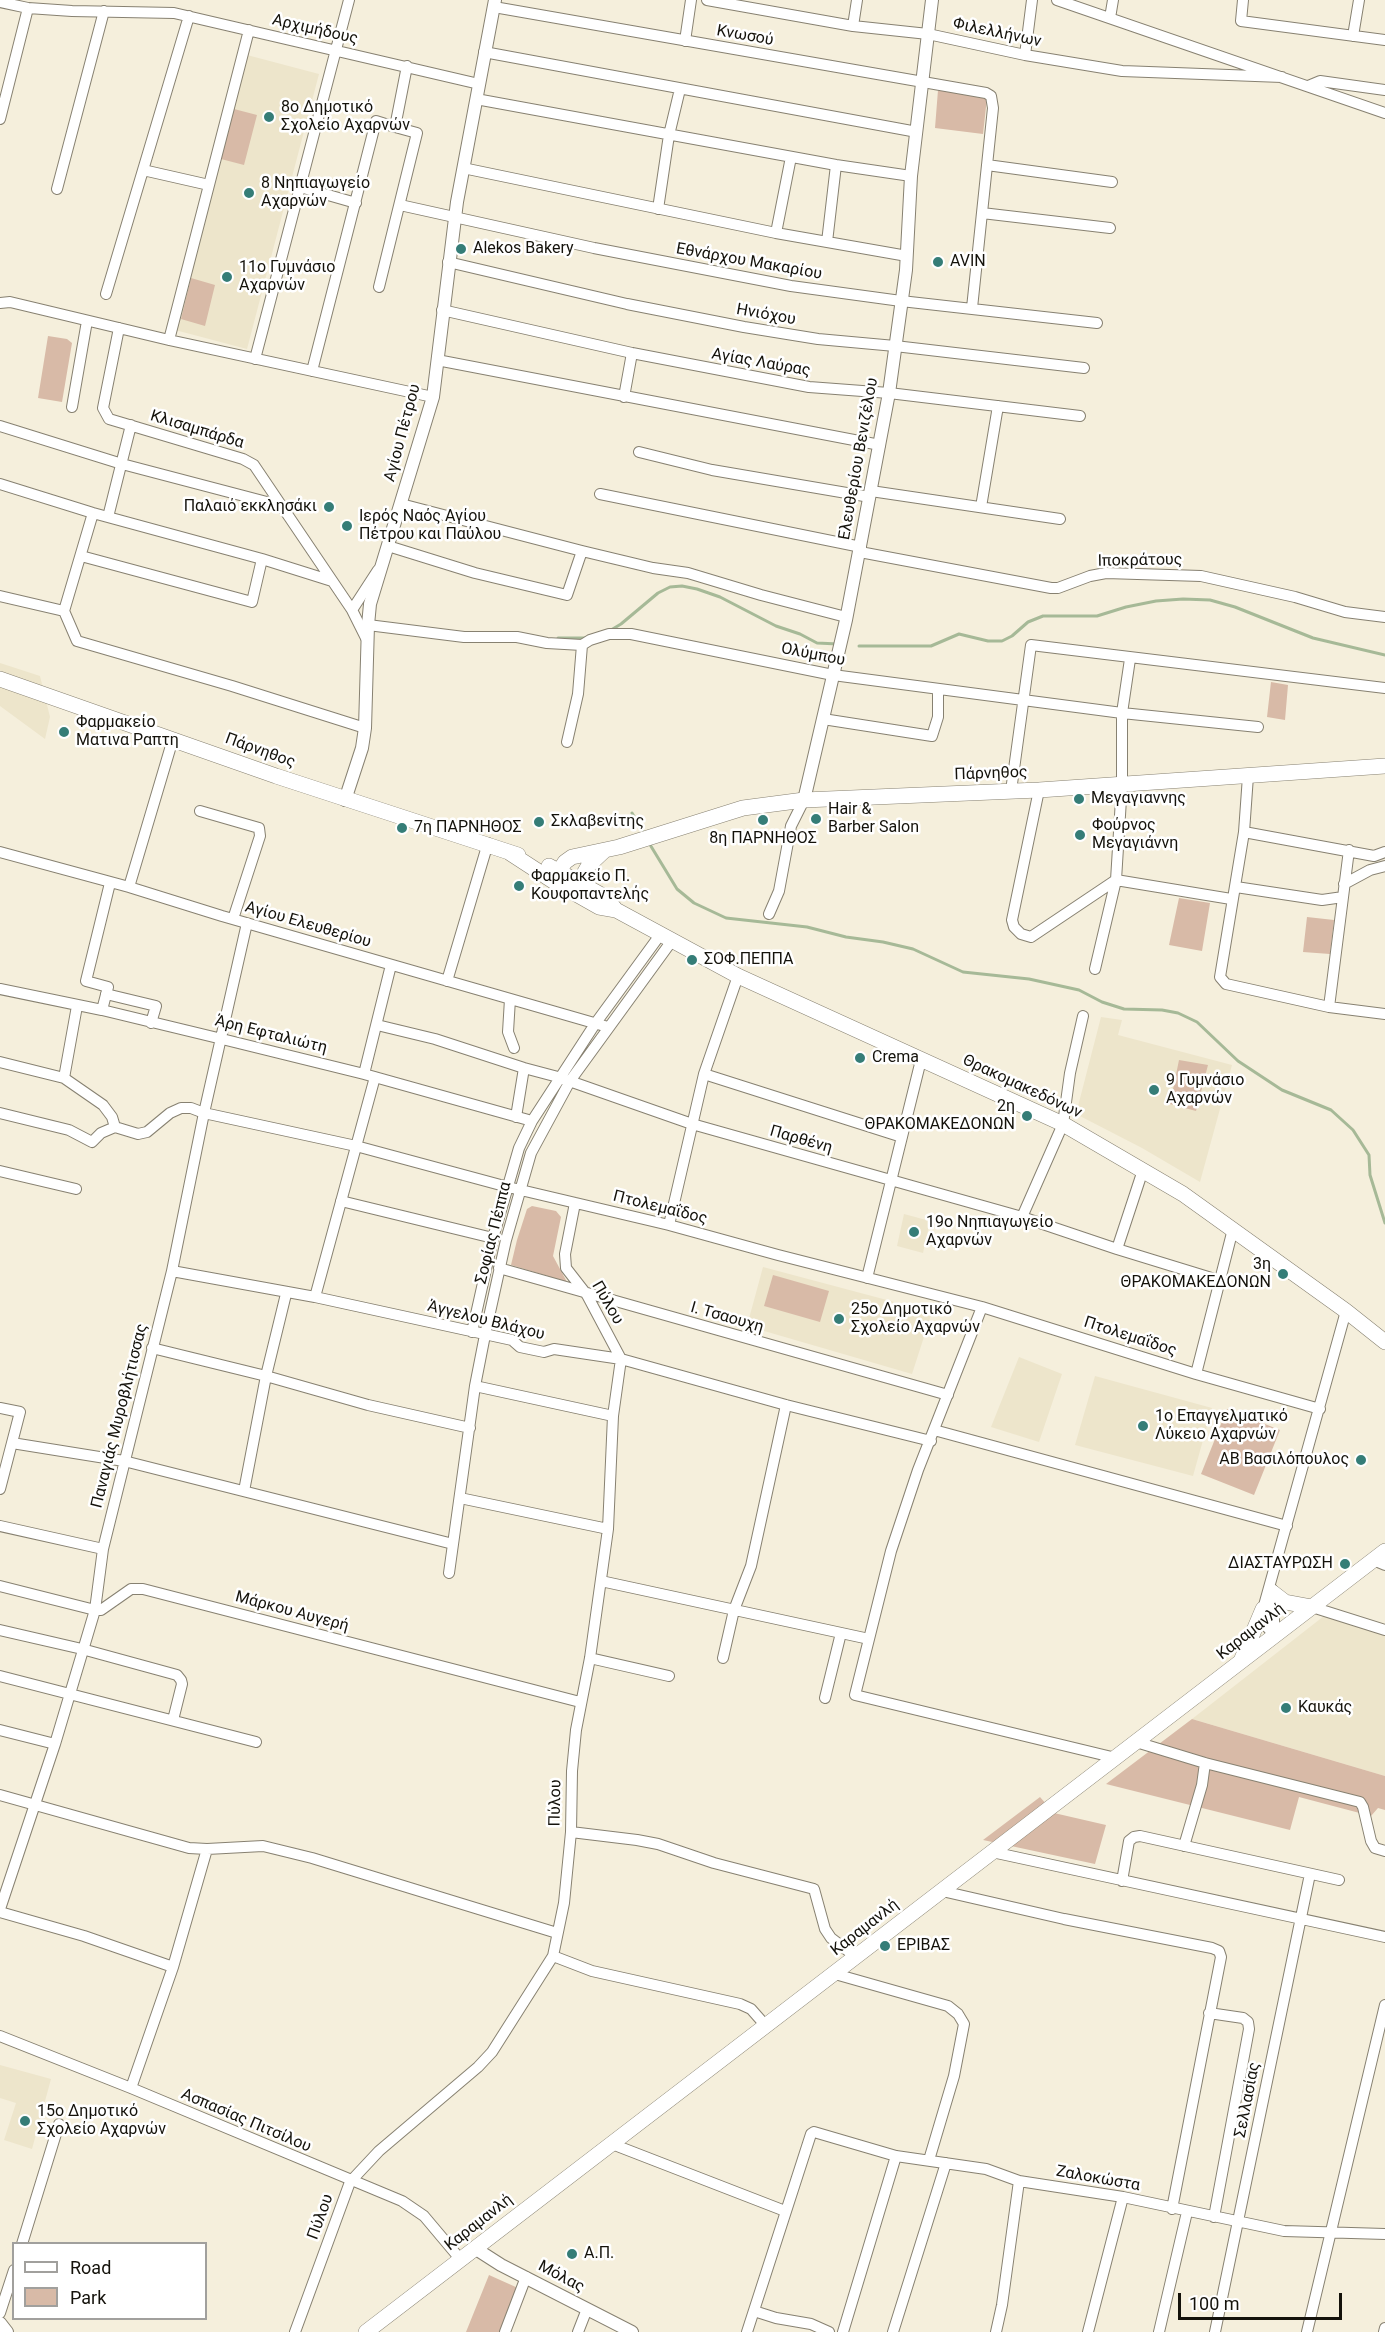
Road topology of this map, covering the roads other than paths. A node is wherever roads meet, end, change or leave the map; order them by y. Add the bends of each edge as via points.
1 (130, 0) edge
2 (178, 0) edge
3 (349, 0) edge
4 (691, 0) edge
5 (707, 0) edge
6 (857, 0) edge
7 (932, 0) edge
8 (1032, 0) edge
9 (1057, 0) edge
10 (1113, 0) edge
11 (1243, 0) edge
12 (1359, 0) edge
13 (0, 2) edge
14 (495, 4) edge
15 (73, 5) edge
16 (28, 8) junction
17 (104, 11) junction
18 (128, 12) junction
19 (174, 13) junction
20 (189, 16) junction
21 (1110, 18) junction
22 (853, 26) junction
23 (249, 30) junction
24 (928, 34) junction
25 (1353, 36) junction
26 (1385, 40) edge
27 (685, 41) junction
28 (336, 50) junction
29 (484, 52) junction
30 (1025, 55) junction
31 (407, 66) junction
32 (1282, 77) junction
33 (923, 82) junction
34 (479, 84) junction
35 (1308, 86) junction
36 (680, 89) junction
37 (1385, 90) edge
38 (476, 99) junction
39 (1385, 113) edge
40 (0, 119) edge
41 (394, 127) junction
42 (917, 132) junction
43 (669, 135) junction
44 (790, 157) junction
45 (836, 165) junction
46 (987, 165) junction
47 (463, 168) junction
48 (143, 170) junction
49 (911, 176) junction
50 (1112, 182) dead end
51 (209, 185) junction
52 (300, 187) junction
53 (57, 189) dead end
54 (356, 203) junction
55 (400, 205) junction
56 (658, 209) junction
57 (982, 213) junction
58 (454, 218) junction
59 (1110, 228) dead end
60 (776, 233) junction
61 (826, 242) junction
62 (907, 256) junction
63 (448, 262) junction
64 (379, 287) dead end
65 (106, 294) dead end
66 (900, 301) junction
67 (0, 303) edge
68 (972, 308) junction
69 (442, 310) junction
70 (87, 321) junction
71 (1097, 323) dead end
72 (119, 328) junction
73 (169, 340) junction
74 (895, 346) junction
75 (632, 353) junction
76 (255, 359) junction
77 (437, 360) junction
78 (1084, 368) dead end
79 (312, 371) junction
80 (889, 393) junction
81 (433, 397) junction
82 (624, 397) junction
83 (998, 406) junction
84 (72, 407) dead end
85 (1080, 416) dead end
86 (132, 425) junction
87 (0, 426) edge
88 (880, 445) junction
89 (639, 452) dead end
90 (122, 464) junction
91 (0, 484) edge
92 (600, 494) dead end
93 (871, 494) junction
94 (401, 504) junction
95 (282, 506) junction
96 (981, 507) junction
97 (93, 513) junction
98 (108, 517) junction
99 (1060, 519) dead end
100 (388, 546) junction
101 (860, 549) junction
102 (582, 551) junction
103 (81, 556) junction
104 (262, 559) junction
105 (332, 581) junction
106 (0, 596) edge
107 (352, 610) junction
108 (64, 611) junction
109 (846, 616) junction
110 (1385, 617) edge
111 (368, 625) junction
112 (582, 645) junction
113 (367, 657) junction
114 (1130, 659) junction
115 (833, 675) junction
116 (0, 679) edge
117 (1385, 688) edge
118 (938, 691) junction
119 (1023, 701) junction
120 (1122, 713) junction
121 (823, 719) junction
122 (1258, 727) dead end
123 (365, 728) junction
124 (173, 739) junction
125 (567, 742) dead end
126 (1385, 766) edge
127 (1248, 776) junction
128 (1122, 783) junction
129 (1039, 790) junction
130 (1011, 791) junction
131 (345, 800) junction
132 (804, 800) junction
133 (200, 812) dead end
134 (1244, 832) junction
135 (488, 843) junction
136 (1349, 850) junction
137 (604, 851) junction
138 (0, 852) edge
139 (1385, 852) edge
140 (1385, 866) edge
141 (555, 876) junction
142 (1116, 879) junction
143 (110, 883) junction
144 (1344, 885) junction
145 (129, 887) junction
146 (577, 887) junction
147 (1236, 887) junction
148 (1343, 897) junction
149 (1231, 899) junction
150 (769, 914) dead end
151 (233, 919) junction
152 (247, 923) junction
153 (666, 938) junction
154 (392, 965) junction
155 (1095, 969) dead end
156 (738, 976) junction
157 (447, 981) junction
158 (0, 989) edge
159 (106, 994) junction
160 (510, 999) junction
161 (77, 1006) junction
162 (1329, 1007) junction
163 (102, 1010) junction
164 (1385, 1014) edge
165 (1083, 1016) dead end
166 (151, 1023) junction
167 (377, 1024) junction
168 (595, 1024) junction
169 (608, 1027) junction
170 (222, 1039) junction
171 (514, 1048) dead end
172 (921, 1060) junction
173 (0, 1062) edge
174 (524, 1068) junction
175 (364, 1074) junction
176 (704, 1074) junction
177 (375, 1077) junction
178 (558, 1077) junction
179 (64, 1078) junction
180 (570, 1081) junction
181 (0, 1113) edge
182 (204, 1113) junction
183 (516, 1117) junction
184 (532, 1121) junction
185 (692, 1124) junction
186 (1063, 1124) junction
187 (115, 1127) junction
188 (902, 1137) junction
189 (356, 1146) junction
190 (1143, 1170) junction
191 (0, 1171) edge
192 (891, 1181) junction
193 (513, 1188) junction
194 (76, 1190) dead end
195 (341, 1201) junction
196 (575, 1203) junction
197 (1022, 1217) junction
198 (669, 1225) junction
199 (1233, 1229) junction
200 (493, 1238) junction
201 (1117, 1249) junction
202 (499, 1268) junction
203 (172, 1271) junction
204 (867, 1278) junction
205 (1218, 1280) junction
206 (286, 1294) junction
207 (587, 1294) junction
208 (315, 1297) junction
209 (982, 1307) junction
210 (1346, 1311) junction
211 (472, 1332) junction
212 (485, 1335) junction
213 (1385, 1342) edge
214 (152, 1348) junction
215 (621, 1359) junction
216 (1196, 1374) junction
217 (266, 1376) junction
218 (475, 1386) junction
219 (948, 1395) junction
220 (786, 1406) junction
221 (0, 1408) edge
222 (1320, 1408) junction
223 (613, 1416) junction
224 (470, 1428) junction
225 (932, 1436) junction
226 (12, 1443) junction
227 (124, 1461) junction
228 (2, 1473) edge
229 (0, 1489) edge
230 (244, 1491) junction
231 (460, 1498) junction
232 (0, 1526) edge
233 (1287, 1526) junction
234 (608, 1529) junction
235 (453, 1544) junction
236 (103, 1549) junction
237 (1381, 1559) edge
238 (449, 1573) dead end
239 (601, 1581) junction
240 (0, 1586) edge
241 (1271, 1588) junction
242 (1312, 1607) junction
243 (1263, 1609) junction
244 (95, 1610) junction
245 (734, 1610) junction
246 (0, 1630) edge
247 (1385, 1630) edge
248 (842, 1632) junction
249 (1275, 1636) junction
250 (869, 1638) junction
251 (82, 1649) junction
252 (590, 1658) junction
253 (723, 1658) dead end
254 (1239, 1664) junction
255 (0, 1676) edge
256 (669, 1676) dead end
257 (69, 1694) junction
258 (825, 1698) dead end
259 (580, 1702) junction
260 (173, 1719) junction
261 (0, 1730) edge
262 (256, 1742) dead end
263 (1136, 1742) junction
264 (55, 1744) junction
265 (1116, 1758) junction
266 (1205, 1763) junction
267 (0, 1795) edge
268 (34, 1803) junction
269 (571, 1832) junction
270 (1184, 1846) junction
271 (207, 1850) junction
272 (1385, 1851) edge
273 (992, 1852) junction
274 (1310, 1874) junction
275 (1122, 1881) junction
276 (1339, 1881) dead end
277 (942, 1891) junction
278 (0, 1910) edge
279 (1299, 1920) junction
280 (556, 1933) junction
281 (1385, 1937) edge
282 (554, 1956) junction
283 (856, 1957) junction
284 (173, 1967) junction
285 (835, 1974) junction
286 (1385, 2005) edge
287 (1209, 2013) junction
288 (766, 2026) junction
289 (1382, 2030) edge
290 (0, 2036) edge
291 (131, 2088) junction
292 (59, 2124) dead end
293 (612, 2144) junction
294 (896, 2156) junction
295 (929, 2160) junction
296 (946, 2163) junction
297 (1019, 2181) junction
298 (350, 2182) junction
299 (1123, 2197) junction
300 (1172, 2209) junction
301 (785, 2211) junction
302 (1187, 2212) junction
303 (1214, 2217) junction
304 (1239, 2222) junction
305 (1332, 2232) junction
306 (1385, 2234) edge
307 (23, 2242) edge
308 (476, 2249) junction
309 (461, 2260) junction
310 (12, 2276) edge
311 (526, 2277) junction
312 (586, 2309) junction
313 (754, 2311) junction
314 (0, 2313) edge
315 (0, 2323) edge
316 (7, 2332) edge
317 (295, 2332) edge
318 (366, 2332) edge
319 (506, 2332) edge
320 (578, 2332) edge
321 (632, 2332) edge
322 (747, 2332) edge
323 (829, 2332) edge
324 (843, 2332) edge
325 (893, 2332) edge
326 (996, 2332) edge
327 (1088, 2332) edge
328 (1159, 2332) edge
329 (1215, 2332) edge
330 (1307, 2332) edge

1 - 18 street
2 - 19 street
3 - 28 street
4 - 27 street
5 - 22 street, Φιλελλήνων
6 - 22 street
7 - 24 street, Ελευθερίου Βενιζέλου
8 - 30 street
9 - 21 street
10 - 21 street
11 - 25 street via 1241,21
12 - 25 street
13 - 16 street, Αρχιμήδους
14 - 27 street, Κνωσού
14 - 29 street, Αγίου Πέτρου
15 - 16 street, Αρχιμήδους
15 - 17 street, Αρχιμήδους
16 - 40 street
17 - 18 street, Αρχιμήδους
17 - 53 street
18 - 19 street, Αρχιμήδους
19 - 20 street, Αρχιμήδους
20 - 23 street, Αρχιμήδους
20 - 48 street
21 - 32 street
22 - 24 street, Φιλελλήνων
23 - 28 street, Αρχιμήδους
23 - 51 street
24 - 30 street, Φιλελλήνων
24 - 33 street, Ελευθερίου Βενιζέλου
25 - 26 street
27 - 33 street, Κνωσού
28 - 31 street, Αρχιμήδους
28 - 52 street
29 - 34 street, Αγίου Πέτρου
29 - 36 street
30 - 32 street, Φιλελλήνων via 1122,71
31 - 34 street, Αρχιμήδους
31 - 41 street
32 - 35 street
33 - 42 street, Ελευθερίου Βενιζέλου
33 - 46 street, Κνωσού via 991,96
34 - 38 street, Αγίου Πέτρου
35 - 37 street via 1320,81
35 - 39 street
36 - 42 street
36 - 43 street
38 - 43 street
38 - 47 street, Αγίου Πέτρου
41 - 54 street via 376,121
41 - 55 street via 417,133
42 - 49 street, Ελευθερίου Βενιζέλου
43 - 44 street
43 - 56 street
44 - 45 street
44 - 60 street
45 - 49 street
45 - 61 street
46 - 50 street
46 - 57 street
47 - 56 street
47 - 58 street, Αγίου Πέτρου
48 - 51 street
48 - 65 street
49 - 62 street, Ελευθερίου Βενιζέλου
51 - 73 street
52 - 54 street
52 - 76 street
54 - 79 street
55 - 58 street, Εθνάρχου Μακαρίου
55 - 64 street
56 - 60 street
57 - 59 street
57 - 68 street
58 - 63 street, Αγίου Πέτρου
58 - 66 street, Εθνάρχου Μακαρίου via 735,276
60 - 61 street
61 - 62 street
62 - 66 street, Ελευθερίου Βενιζέλου
63 - 69 street, Αγίου Πέτρου
63 - 74 street, Ηνιόχου via 744,327
66 - 68 street, Εθνάρχου Μακαρίου
66 - 74 street, Ελευθερίου Βενιζέλου
67 - 70 street via 10,302
68 - 71 street, Εθνάρχου Μακαρίου
69 - 75 street, Αγίας Λαύρας
69 - 77 street, Αγίου Πέτρου
70 - 72 street
70 - 84 street
72 - 73 street
72 - 86 street, Κλισαμπάρδα via 103,408 109,419
73 - 76 street
74 - 78 street, Ηνιόχου
74 - 80 street, Ελευθερίου Βενιζέλου
75 - 80 street, Αγίας Λαύρας via 809,387
75 - 82 street
76 - 79 street
77 - 81 street, Αγίου Πέτρου
77 - 82 street
79 - 81 street
80 - 83 street, Αγίας Λαύρας
80 - 88 street, Ελευθερίου Βενιζέλου
81 - 94 street, Αγίου Πέτρου
82 - 88 street
83 - 85 street, Αγίας Λαύρας
83 - 96 street
86 - 90 street
86 - 95 street, Κλισαμπάρδα via 243,459 254,465
87 - 90 street
88 - 93 street, Ελευθερίου Βενιζέλου
89 - 93 street via 712,470
90 - 95 street
90 - 98 street
91 - 97 street
92 - 101 street, Ιποκράτους
93 - 96 street
93 - 101 street, Ελευθερίου Βενιζέλου
94 - 100 street, Αγίου Πέτρου
94 - 102 street
95 - 105 street, Κλισαμπάρδα
96 - 99 street
97 - 98 street
97 - 103 street
98 - 104 street
100 - 102 street via 475,573 567,595
100 - 107 street
100 - 111 street, Αγίου Πέτρου via 370,604
101 - 109 street, Ελευθερίου Βενιζέλου
101 - 110 street, Ιποκράτους via 1051,588 1106,573 1187,575 1240,584 1345,612
102 - 109 street via 688,573
103 - 104 street via 252,602
103 - 108 street
104 - 105 street
105 - 107 street, Κλισαμπάρδα
106 - 108 street
107 - 113 street, Κλισαμπάρδα via 367,642
108 - 123 street via 77,641
109 - 115 street, Ελευθερίου Βενιζέλου
111 - 112 street, Ολύμπου via 464,637 517,636
111 - 113 street, Αγίου Πέτρου
112 - 115 street, Ολύμπου via 609,634 631,634
112 - 125 street via 578,694
113 - 123 street, Αγίου Πέτρου
114 - 117 street
114 - 119 street via 1031,645
114 - 120 street
115 - 118 street, Ολύμπου
115 - 121 street, Ελευθερίου Βενιζέλου
116 - 124 main road, Πάρνηθος
118 - 119 street, Ολύμπου
118 - 121 street via 938,717 932,736
119 - 120 street, Ολύμπου
119 - 130 street
120 - 122 street, Ολύμπου
120 - 128 street
121 - 132 street, Ελευθερίου Βενιζέλου
123 - 131 street, Αγίου Πέτρου
124 - 131 main road, Πάρνηθος
124 - 145 street
126 - 127 main road, Πάρνηθος
127 - 128 main road, Πάρνηθος
127 - 134 street
128 - 129 main road, Πάρνηθος
128 - 142 street
129 - 130 main road, Πάρνηθος
129 - 142 street via 1012,920 1014,927 1031,937
130 - 132 main road, Πάρνηθος
131 - 135 main road, Πάρνηθος
132 - 137 main road, Πάρνηθος via 743,808
132 - 150 street, Ελευθερίου Βενιζέλου via 791,826 779,891
133 - 151 street via 259,828 260,836
134 - 136 street
134 - 147 street
135 - 141 main road, Πάρνηθος
135 - 157 street
136 - 139 street via 1374,856
136 - 144 street
137 - 141 main road, Πάρνηθος via 572,857
137 - 146 main road via 589,865
138 - 143 street, Αγίου Ελευθερίου
140 - 144 street
141 - 146 main road, Πάρνηθος
142 - 149 street
142 - 155 street
143 - 145 street, Αγίου Ελευθερίου
143 - 159 street via 86,981 108,987
144 - 148 street
145 - 151 street, Αγίου Ελευθερίου
146 - 153 main road, Θρακομακεδόνων via 605,897 616,910
147 - 148 street via 1322,900
147 - 149 street
148 - 162 street
149 - 162 street via 1220,977 1226,984
151 - 152 street, Αγίου Ελευθερίου
152 - 154 street, Αγίου Ελευθερίου
152 - 170 street, Παναγιάς Μυροβλήτισσας
153 - 156 main road, Θρακομακεδόνων
153 - 168 street, Σοφίας Πέππα
153 - 169 street, Σοφίας Πέππα
154 - 157 street, Αγίου Ελευθερίου
154 - 167 street
156 - 172 main road, Θρακομακεδόνων
156 - 176 street
157 - 160 street, Αγίου Ελευθερίου
158 - 161 street, Άρη Εφταλιώτη
159 - 163 street
159 - 166 street via 156,1006
160 - 168 street, Αγίου Ελευθερίου
160 - 171 street via 508,1032
161 - 163 street, Άρη Εφταλιώτη
161 - 179 street
162 - 164 street
163 - 166 street, Άρη Εφταλιώτη
165 - 186 street
166 - 170 street, Άρη Εφταλιώτη
167 - 174 street, Παρθένη
167 - 175 street
168 - 169 street, Αγίου Ελευθερίου
168 - 178 street, Σοφίας Πέππα
169 - 180 street, Σοφίας Πέππα
170 - 175 street, Άρη Εφταλιώτη
170 - 182 street, Παναγιάς Μυροβλήτισσας
172 - 186 main road, Θρακομακεδόνων
172 - 188 street
173 - 179 street
174 - 178 street, Παρθένη
174 - 183 street
175 - 177 street, Άρη Εφταλιώτη
176 - 185 street
176 - 188 street
177 - 183 street, Άρη Εφταλιώτη
177 - 189 street
178 - 180 street, Παρθένη
178 - 184 street, Σοφίας Πέππα
179 - 187 street via 103,1105
180 - 185 street, Παρθένη
180 - 193 street, Σοφίας Πέππα
181 - 187 street via 69,1130 92,1142
182 - 187 street, Πτολεμαΐδος via 181,1108 138,1134
182 - 189 street, Πτολεμαΐδος
182 - 203 street, Παναγιάς Μυροβλήτισσας
183 - 184 street, Άρη Εφταλιώτη
184 - 193 street, Σοφίας Πέππα via 519,1148
185 - 192 street, Παρθένη
185 - 198 street
186 - 190 main road, Θρακομακεδόνων
186 - 197 street
188 - 192 street
189 - 193 street, Πτολεμαΐδος
189 - 195 street
190 - 199 main road, Θρακομακεδόνων
190 - 201 street
191 - 194 street
192 - 197 street, Παρθένη
192 - 204 street
193 - 196 street, Πτολεμαΐδος
193 - 200 street, Σοφίας Πέππα
193 - 202 street, Σοφίας Πέππα
195 - 200 street
195 - 208 street
196 - 198 street, Πτολεμαΐδος
196 - 207 street, Πύλου via 565,1260
197 - 201 street, Παρθένη
198 - 204 street, Πτολεμαΐδος
199 - 205 street
199 - 210 main road, Θρακομακεδόνων
200 - 211 street, Σοφίας Πέππα
201 - 205 street, Παρθένη
202 - 207 street, Ι. Τσαουχη
202 - 212 street, Σοφίας Πέππα
203 - 206 street, Άγγελου Βλάχου
203 - 214 street, Παναγιάς Μυροβλήτισσας
204 - 209 street, Πτολεμαΐδος
205 - 216 street
206 - 208 street, Άγγελου Βλάχου
206 - 217 street
207 - 215 street, Πύλου
207 - 219 street, Ι. Τσαουχη
208 - 211 street, Άγγελου Βλάχου
209 - 216 street, Πτολεμαΐδος
209 - 219 street
210 - 213 main road, Θρακομακεδόνων
210 - 222 street
211 - 212 street, Άγγελου Βλάχου
212 - 215 street, Άγγελου Βλάχου via 544,1352 554,1349
212 - 218 street, Σοφίας Πέππα
214 - 217 street
214 - 227 street, Παναγιάς Μυροβλήτισσας
215 - 220 street, Άγγελου Βλάχου
215 - 223 street, Πύλου
216 - 222 street, Πτολεμαΐδος
217 - 224 street
217 - 230 street
218 - 223 street
218 - 224 street, Σοφίας Πέππα
219 - 225 street
220 - 225 street, Άγγελου Βλάχου
220 - 245 street via 751,1566
221 - 226 street via 20,1412
222 - 233 street
223 - 234 street, Πύλου
224 - 231 street, Σοφίας Πέππα
225 - 233 street, Άγγελου Βλάχου
225 - 250 street via 891,1551
226 - 227 street
226 - 228 street
227 - 230 street
227 - 236 street, Παναγιάς Μυροβλήτισσας
228 - 229 street
230 - 235 street
231 - 234 street
231 - 235 street, Σοφίας Πέππα
232 - 236 street
233 - 241 street
234 - 239 street, Πύλου
235 - 238 street, Σοφίας Πέππα
236 - 244 street, Παναγιάς Μυροβλήτισσας
237 - 242 main road, Καραμανλή
239 - 245 street
239 - 252 street, Πύλου
240 - 244 street
241 - 242 main road via 1285,1602
241 - 243 street
241 - 249 street
242 - 247 street
242 - 249 main road, Καραμανλή
243 - 249 street
243 - 254 main road
244 - 251 street, Παναγιάς Μυροβλήτισσας
244 - 259 street, Μάρκου Αυγερή via 101,1610 131,1589 143,1589
245 - 248 street
245 - 253 street
246 - 251 street
248 - 250 street
248 - 258 street
249 - 254 main road, Καραμανλή
250 - 265 street via 855,1695
251 - 257 street, Παναγιάς Μυροβλήτισσας
251 - 260 street via 177,1675 182,1684
252 - 256 street
252 - 259 street, Πύλου
254 - 263 main road, Καραμανλή
255 - 257 street
257 - 260 street
257 - 264 street, Παναγιάς Μυροβλήτισσας
259 - 269 street, Πύλου via 572,1771
260 - 262 street
261 - 264 street
263 - 265 main road, Καραμανλή
263 - 266 street
264 - 268 street, Παναγιάς Μυροβλήτισσας
265 - 273 main road, Καραμανλή
266 - 270 street
266 - 272 street via 1360,1802 1371,1841 1375,1848
267 - 268 street
268 - 271 street
268 - 278 street, Παναγιάς Μυροβλήτισσας
269 - 280 street, Πύλου via 564,1903
269 - 283 street via 658,1844 714,1863 814,1888 825,1929
270 - 274 street
270 - 275 street via 1134,1837 1129,1841
271 - 280 street via 263,1846
271 - 284 street
273 - 275 street
273 - 277 main road, Καραμανλή
274 - 276 street
274 - 279 street, Σελλασίας
275 - 279 street
277 - 283 main road, Καραμανλή
277 - 287 street via 1219,1951
278 - 284 street
279 - 281 street
279 - 304 street, Σελλασίας
280 - 282 street, Πύλου
282 - 288 street via 592,1971 740,2004 751,2009
282 - 298 street, Πύλου via 492,2052 379,2151
283 - 285 main road, Καραμανλή
284 - 291 street
285 - 288 main road, Καραμανλή
285 - 295 street via 948,2006 964,2024 954,2076
286 - 289 street
287 - 300 street
287 - 303 street via 1243,2018 1249,2028
288 - 293 main road, Καραμανλή
289 - 305 street
290 - 291 street, Ασπασίας Πιτσίλου
291 - 298 street, Ασπασίας Πιτσίλου
292 - 307 street
293 - 301 street
293 - 308 main road, Καραμανλή
294 - 295 street, Ζαλοκώστα
294 - 301 street, Ζαλοκώστα via 824,2134 811,2134
294 - 324 street
295 - 296 street, Ζαλοκώστα
296 - 297 street, Ζαλοκώστα via 986,2169
296 - 325 street
297 - 299 street, Ζαλοκώστα
297 - 326 street
298 - 309 street, Ασπασίας Πιτσίλου via 402,2201 415,2210
298 - 317 street, Πύλου
299 - 300 street, Ζαλοκώστα
299 - 327 street
300 - 302 street, Ζαλοκώστα
301 - 313 street
302 - 303 street, Ζαλοκώστα
302 - 328 street
303 - 304 street, Ζαλοκώστα
304 - 305 street, Ζαλοκώστα via 1294,2232
304 - 329 street, Σελλασίας
305 - 306 street, Ζαλοκώστα
305 - 330 street
308 - 309 main road, Καραμανλή
308 - 311 street, Μόλας
309 - 318 main road, Καραμανλή
310 - 314 street
311 - 312 street, Μόλας
311 - 319 street
312 - 320 street
312 - 321 street, Μόλας
313 - 322 street
313 - 323 street
315 - 316 street

